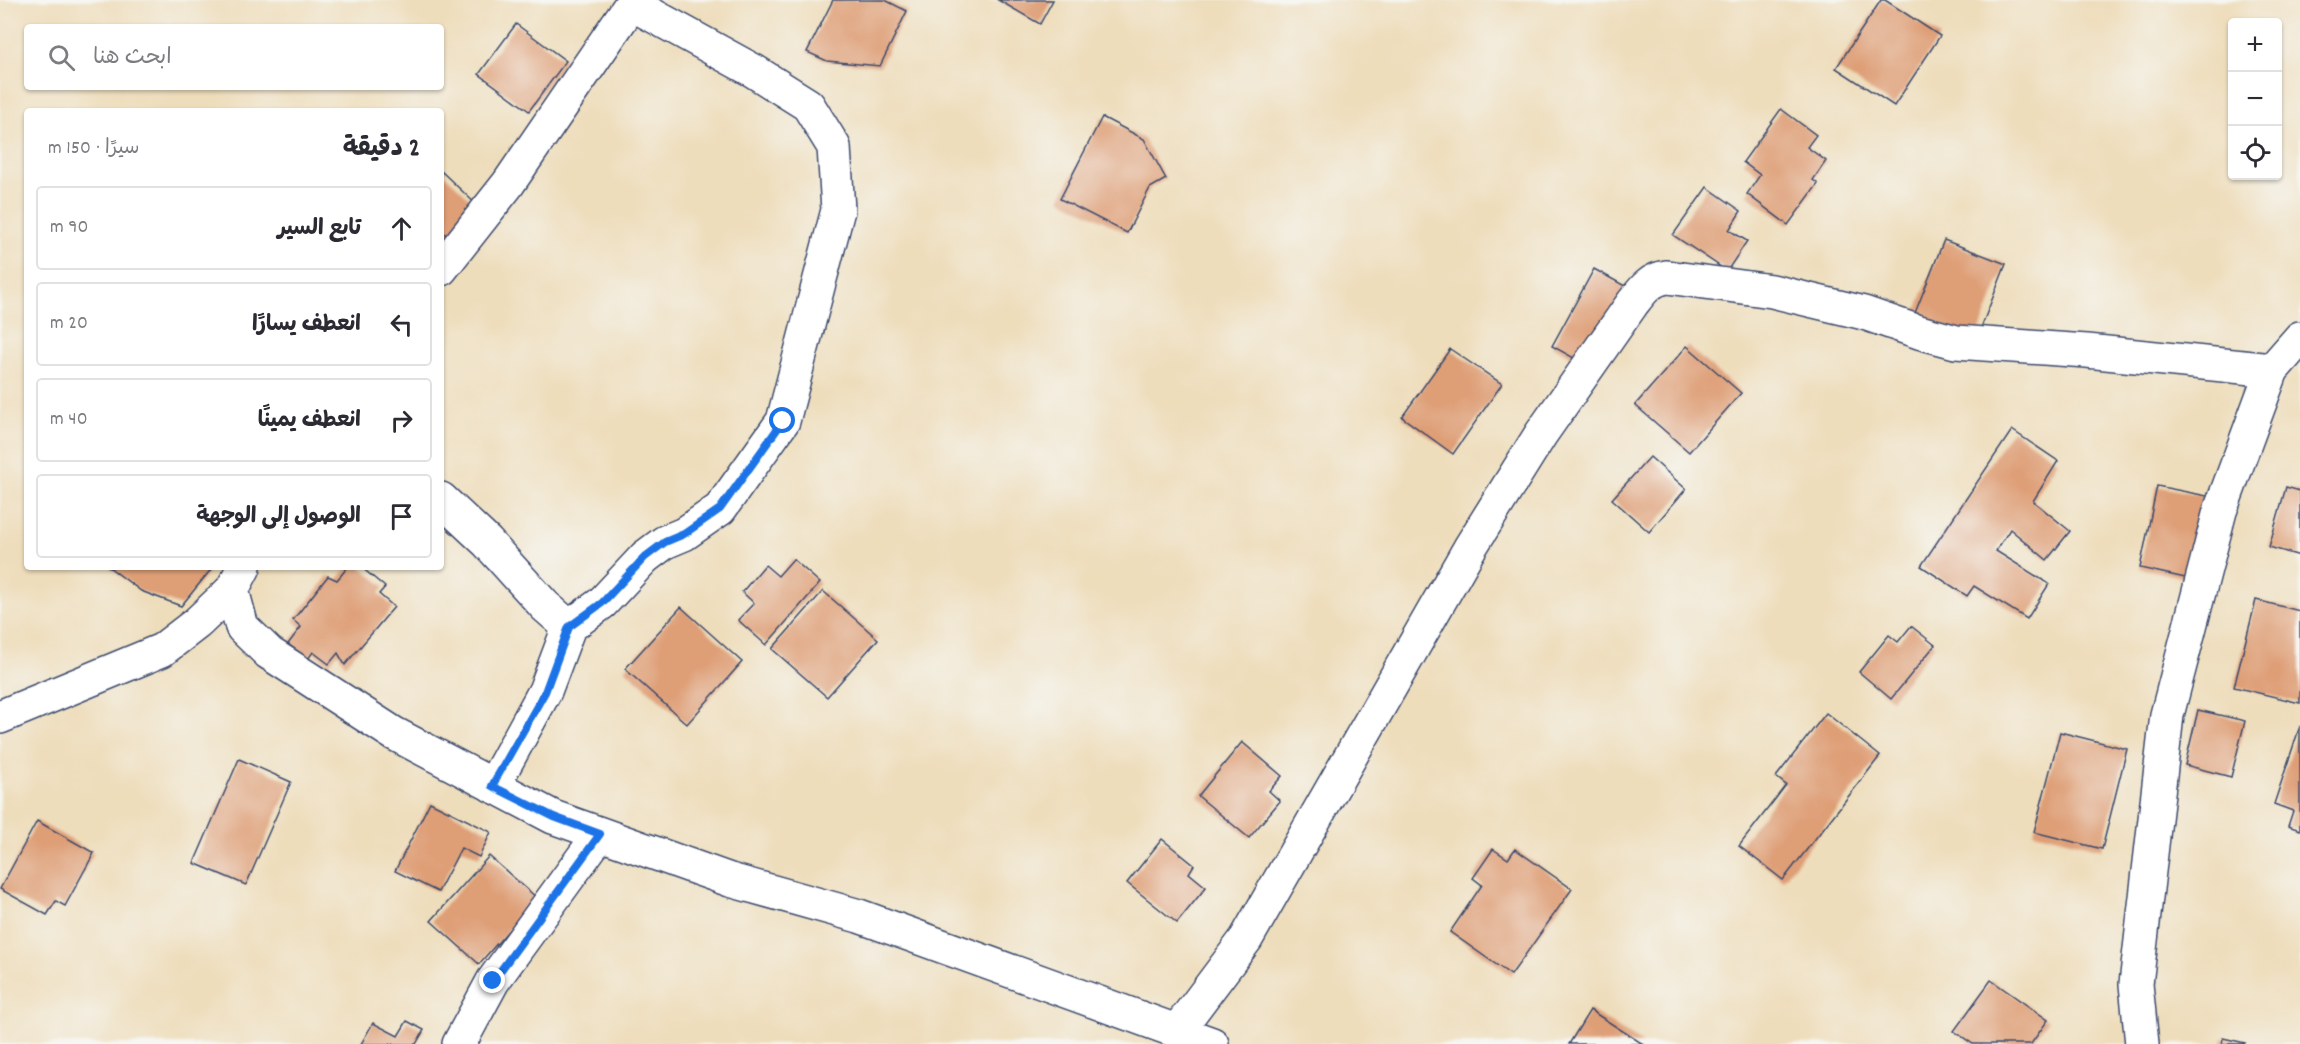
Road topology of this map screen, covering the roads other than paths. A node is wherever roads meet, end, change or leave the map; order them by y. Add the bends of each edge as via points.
1 (633, 2) edge
2 (444, 265) edge
3 (2300, 338) edge
4 (2272, 370) junction
5 (444, 502) edge
6 (238, 578) edge
7 (569, 627) junction
8 (0, 717) edge
9 (492, 786) junction
10 (600, 834) junction
11 (1176, 1031) junction
12 (459, 1044) edge
13 (1212, 1044) edge
14 (2142, 1044) edge

1 - 2 street via 508,184
1 - 7 street via 808,105 834,147 838,210 783,421 720,509 645,557 602,603
3 - 4 street
4 - 11 street via 1956,342 1864,313 1772,291 1656,278 1643,289 1541,434 1471,546 1246,939
4 - 14 street via 2220,511 2168,715 2136,984
5 - 7 street
6 - 8 street via 197,623 162,650
6 - 9 street via 242,627 269,653 393,733
7 - 9 street via 545,692
9 - 10 street via 554,817
10 - 11 street via 730,880 859,916
10 - 12 street via 493,981
11 - 13 street

